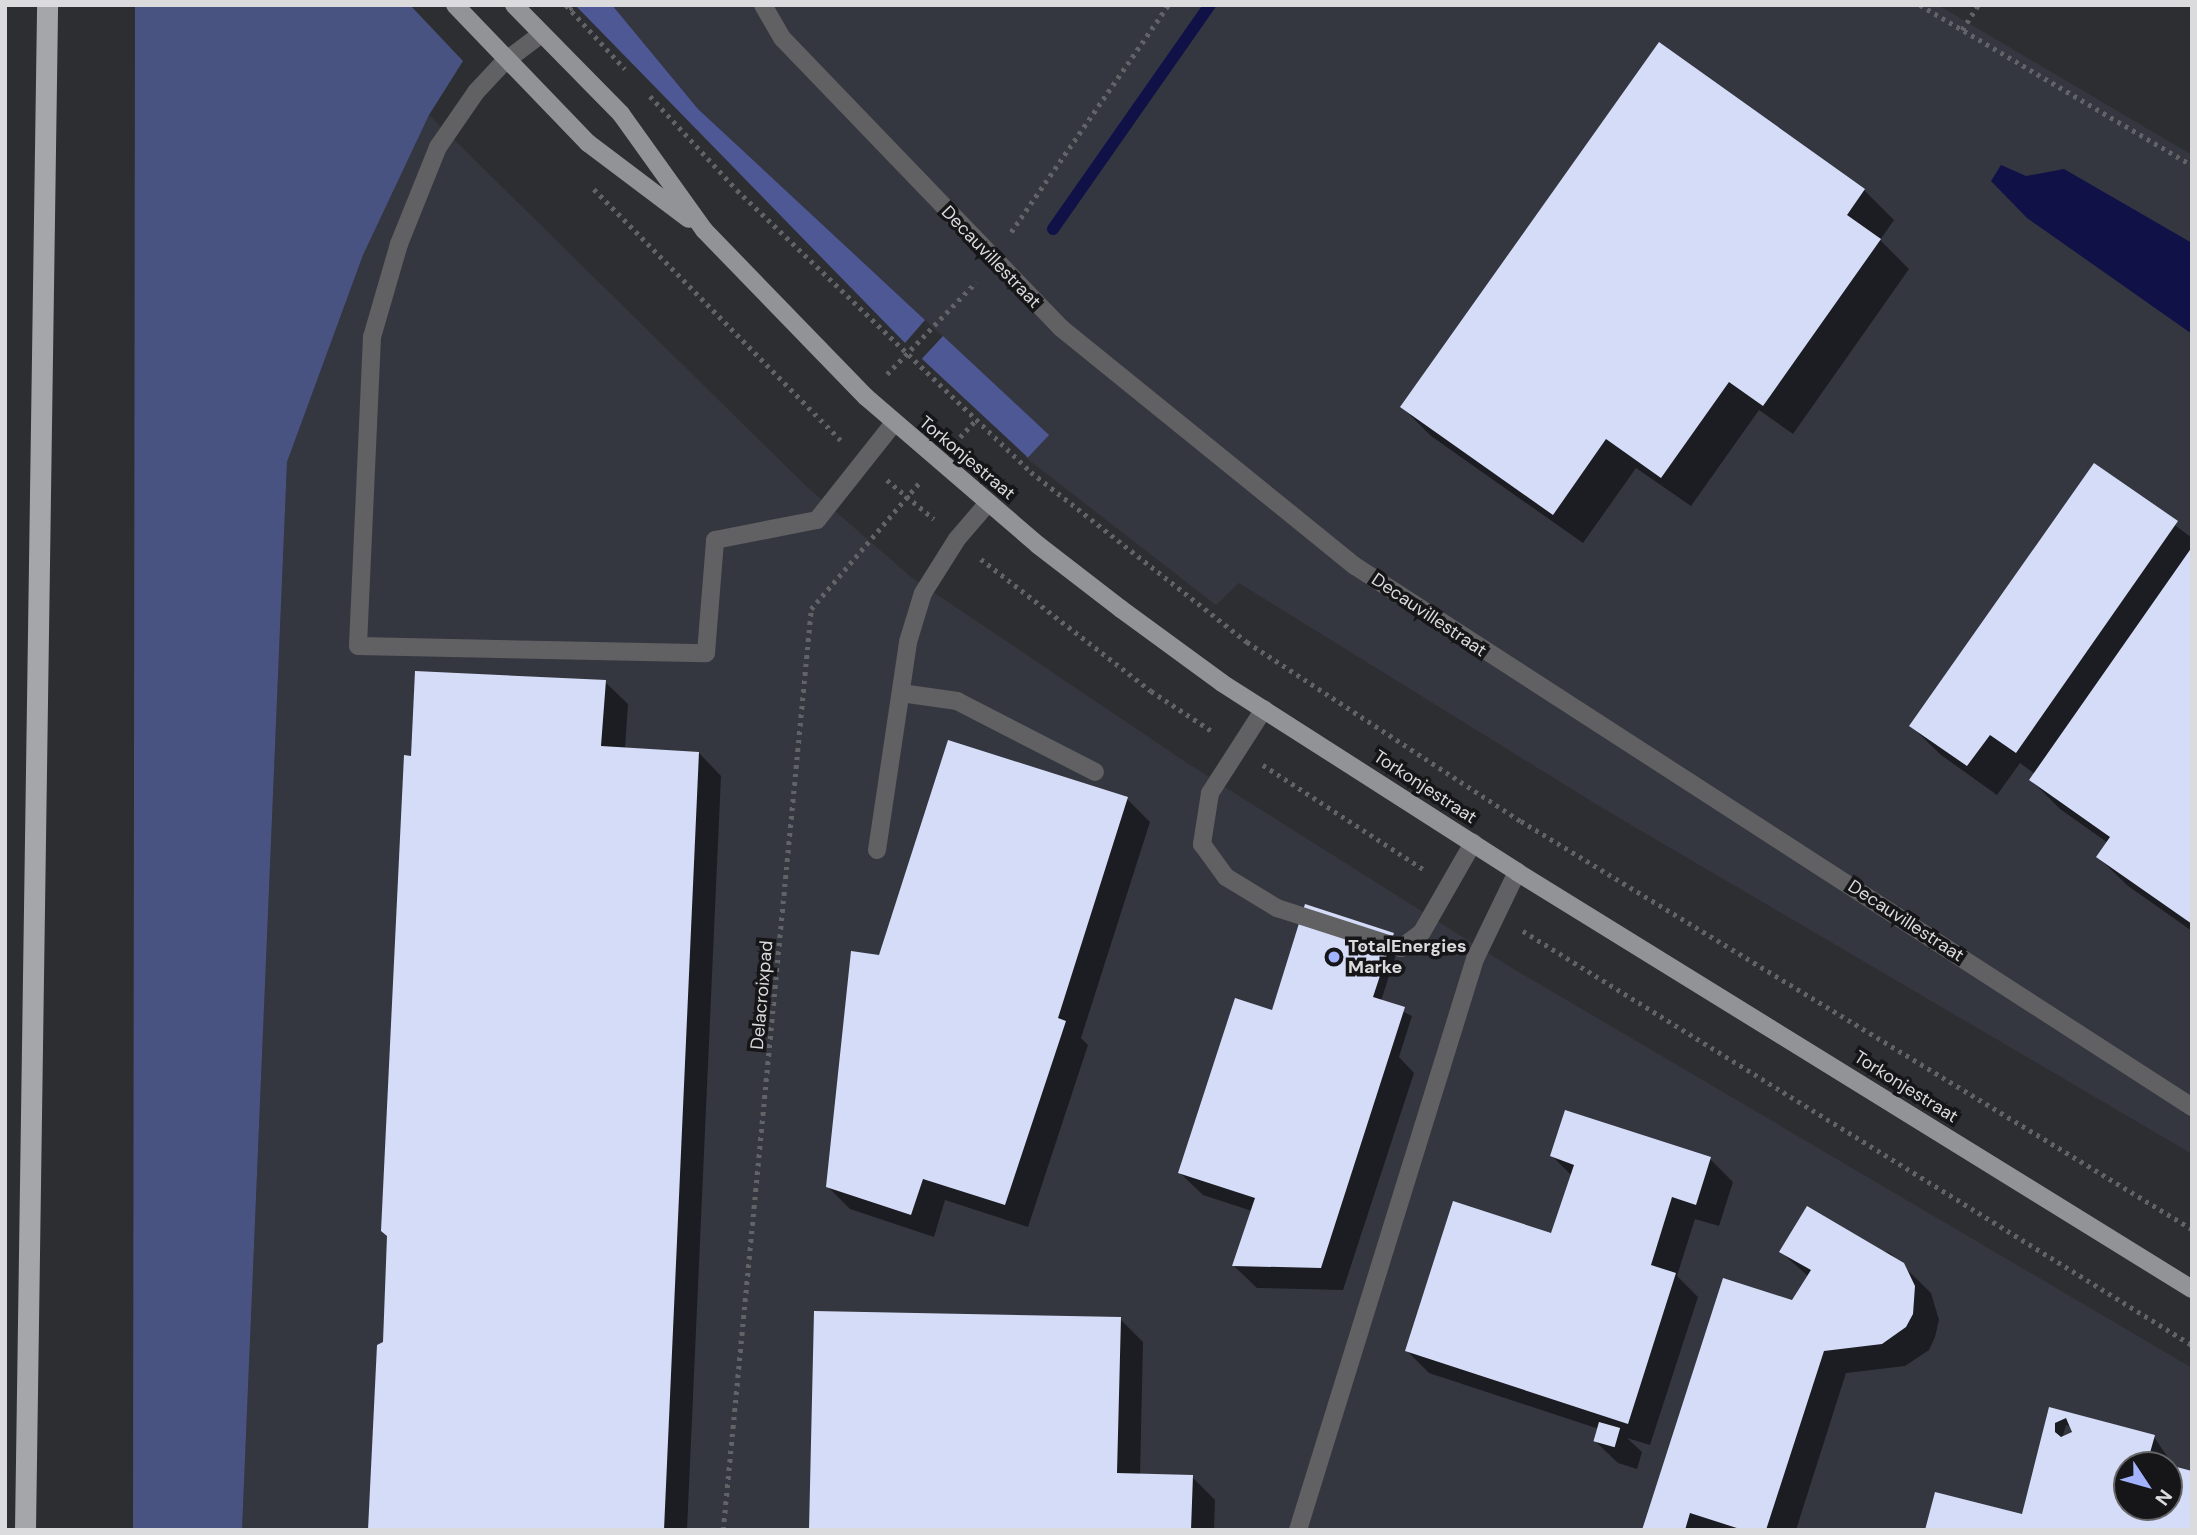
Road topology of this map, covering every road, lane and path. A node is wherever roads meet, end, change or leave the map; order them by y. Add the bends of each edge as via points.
1 (47, 5) edge
2 (455, 5) edge
3 (514, 5) edge
4 (577, 5) edge
5 (763, 5) edge
6 (1168, 5) edge
7 (1920, 5) edge
8 (1978, 5) edge
9 (567, 7) edge
10 (1962, 30) junction
11 (540, 35) junction
12 (504, 62) junction
13 (635, 79) dead end
14 (644, 89) dead end
15 (2192, 165) edge
16 (585, 180) dead end
17 (704, 230) junction
18 (992, 258) junction
19 (965, 293) dead end
20 (906, 354) junction
21 (893, 424) junction
22 (864, 461) junction
23 (906, 496) junction
24 (988, 503) junction
25 (957, 539) junction
26 (901, 693) junction
27 (1264, 709) junction
28 (1237, 748) junction
29 (1095, 772) dead end
30 (1473, 843) junction
31 (877, 849) dead end
32 (1517, 872) junction
33 (1448, 885) junction
34 (1494, 914) junction
35 (2192, 1107) edge
36 (2192, 1229) edge
37 (2192, 1289) edge
38 (2192, 1345) edge
39 (25, 1530) edge
40 (723, 1530) edge
41 (1298, 1530) edge

1 - 39 highway
2 - 12 main road, Torkonjestraat
3 - 11 main road, Torkonjestraat
4 - 9 path
5 - 18 street, Decauvillestraat via 783,39
6 - 18 path
7 - 10 path
8 - 10 path
9 - 13 path
10 - 15 path
11 - 12 street
11 - 17 main road, Torkonjestraat via 621,114
12 - 17 main road, Torkonjestraat via 588,143
12 - 22 street via 476,92 438,147 399,244 372,337 358,646 706,653 715,540 817,520
14 - 20 path via 737,190
16 - 22 path via 671,272
17 - 21 main road, Torkonjestraat
18 - 35 street, Decauvillestraat via 1061,328 1355,566
19 - 20 path
20 - 36 path via 1031,472 1247,642 1521,821
21 - 22 street
21 - 24 main road, Torkonjestraat
22 - 23 path
23 - 25 path
23 - 40 path, Delacroixpad via 811,609
24 - 25 street
24 - 27 main road, Torkonjestraat via 1121,609
25 - 26 street via 923,593 908,642
25 - 28 path via 1152,691
26 - 29 street via 957,701
26 - 31 street
27 - 28 street
27 - 30 main road, Torkonjestraat
28 - 33 path
28 - 33 street via 1210,793 1202,844 1226,877 1277,908 1401,948 1422,932
30 - 32 main road, Torkonjestraat
30 - 33 street
32 - 34 street
32 - 37 main road, Torkonjestraat
34 - 38 path
34 - 41 street via 1475,959

